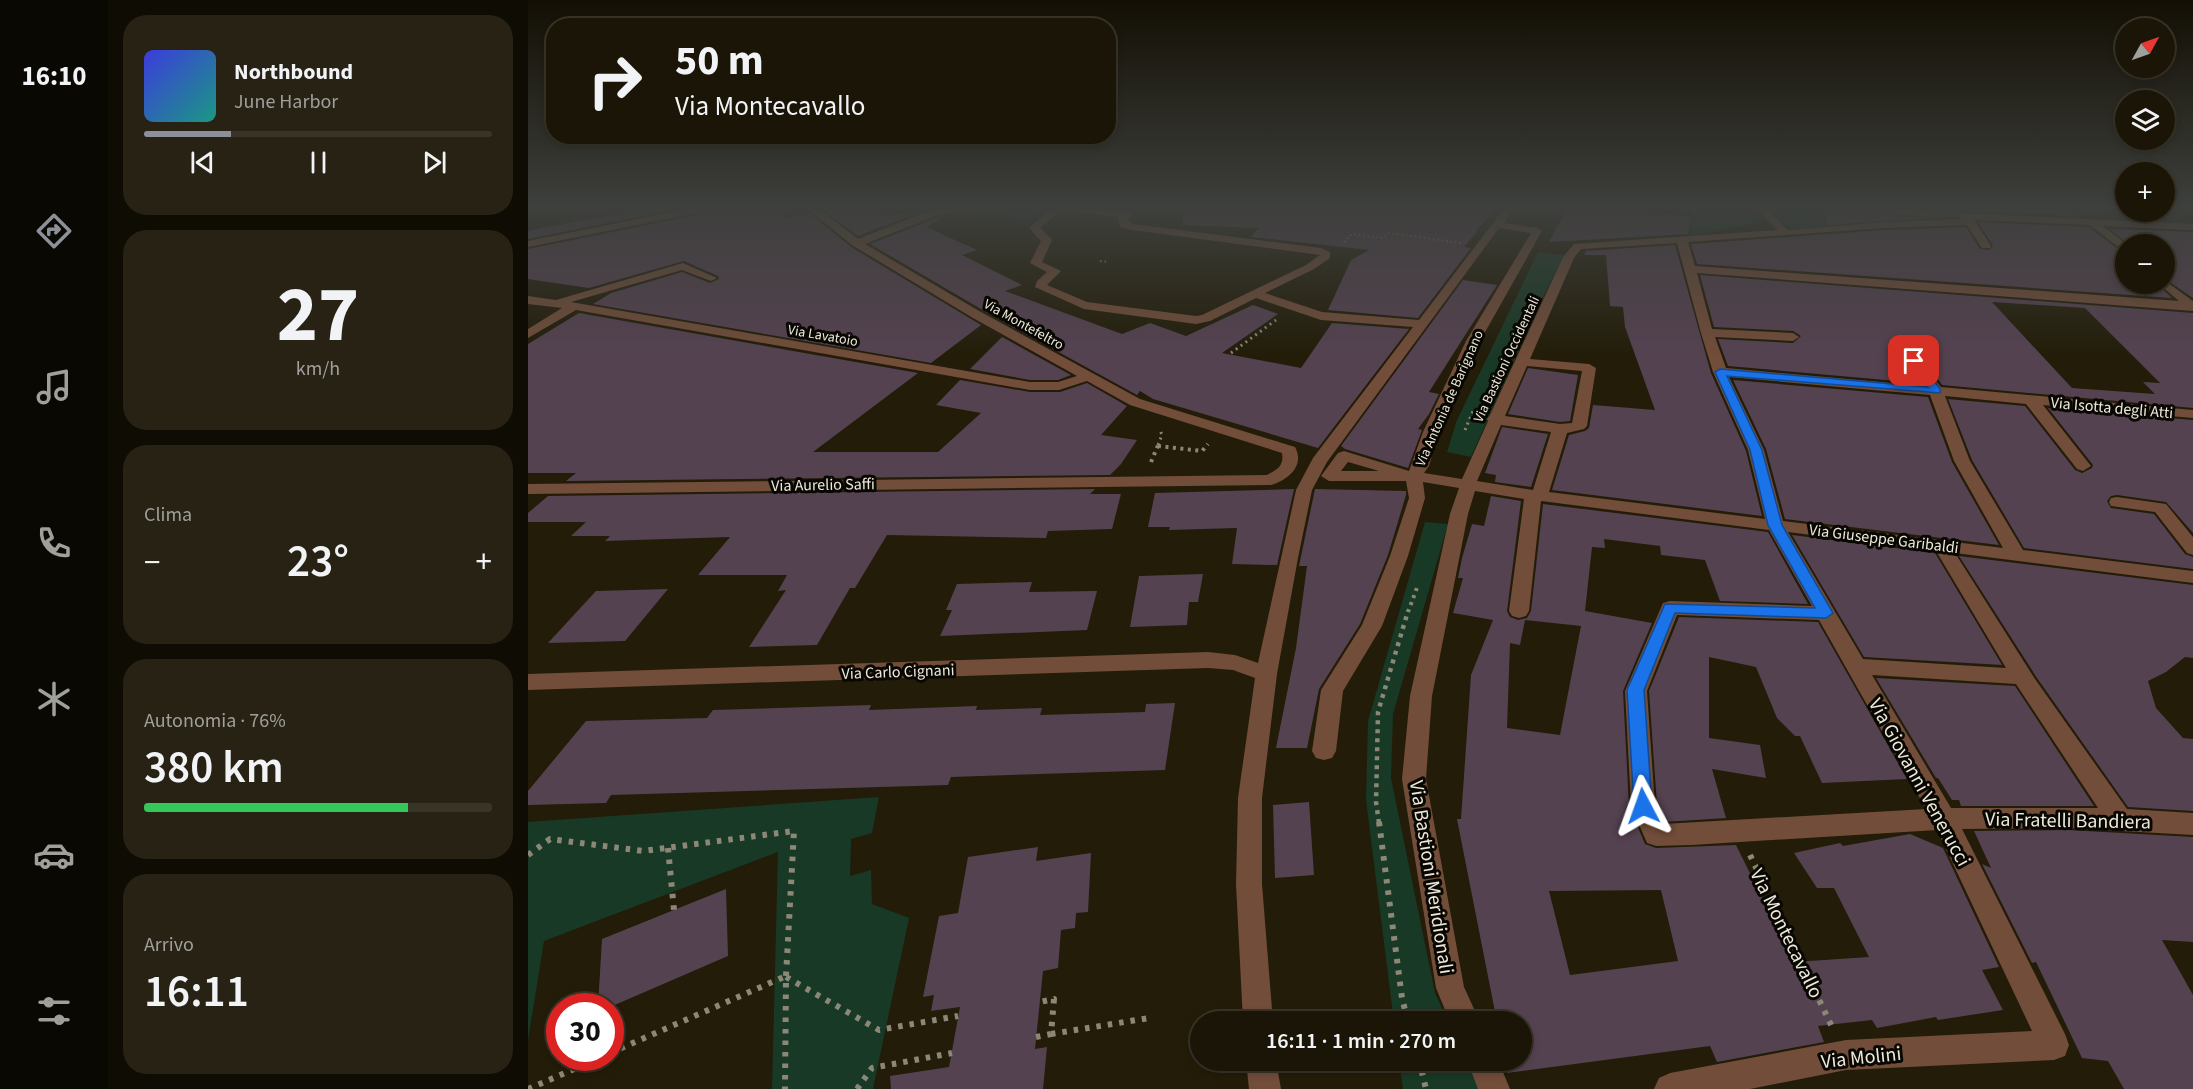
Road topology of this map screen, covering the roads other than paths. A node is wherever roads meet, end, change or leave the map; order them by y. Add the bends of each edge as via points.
1 (880, 257) edge
2 (1039, 257) edge
3 (1325, 257) edge
4 (1474, 257) edge
5 (1522, 257) edge
6 (1569, 257) edge
7 (1686, 257) edge
8 (1689, 269) junction
9 (711, 278) dead end
10 (2040, 282) dead end
11 (2175, 292) edge
12 (1255, 294) junction
13 (2054, 296) junction
14 (528, 300) edge
15 (553, 303) junction
16 (574, 306) junction
17 (2193, 306) edge
18 (1422, 324) junction
19 (528, 333) edge
20 (1707, 333) junction
21 (1792, 337) dead end
22 (1914, 361) dead end
23 (1524, 362) junction
24 (1720, 372) junction
25 (1087, 377) junction
26 (1936, 391) junction
27 (2031, 399) junction
28 (2193, 414) edge
29 (1184, 416) joint
30 (1494, 419) junction
31 (1560, 429) junction
32 (2083, 466) dead end
33 (1329, 476) dead end
34 (1414, 476) junction
35 (1470, 479) junction
36 (531, 491) edge
37 (1538, 493) junction
38 (2117, 502) dead end
39 (1775, 525) junction
40 (1942, 546) junction
41 (2193, 549) edge
42 (2016, 554) junction
43 (2193, 577) edge
44 (1520, 611) dead end
45 (1826, 613) junction
46 (1857, 666) junction
47 (1266, 674) junction
48 (2023, 677) junction
49 (528, 682) edge
50 (1324, 751) dead end
51 (2119, 818) junction
52 (1944, 819) junction
53 (2193, 824) edge
54 (1257, 1011) edge
55 (1460, 1011) edge
56 (2054, 1045) joint
57 (1263, 1071) edge
58 (1487, 1071) edge
59 (1265, 1089) edge
60 (1494, 1089) edge
61 (1670, 1089) edge

1 - 25 street, Via Montefeltro
2 - 12 street via 1036,262 1055,271 1041,287 1084,306 1196,321
3 - 12 street
4 - 18 street
5 - 34 street, Via Antonia de Barignano via 1473,341
6 - 23 street, Via Bastioni Occidentali
7 - 8 street, Via Giovanni Venerucci
8 - 13 street
8 - 20 street, Via Giovanni Venerucci
9 - 15 street, Via Lavatoio via 683,266
10 - 13 street
11 - 17 street
12 - 18 street via 1321,316
13 - 17 street
14 - 15 street, Via Lavatoio
15 - 16 street, Via Lavatoio
16 - 19 street
16 - 25 street, Via Lavatoio via 1030,386 1059,386
18 - 47 street via 1309,478
20 - 21 street
20 - 24 street, Via Giovanni Venerucci
22 - 26 street
23 - 30 street, Via Bastioni Occidentali
23 - 31 street via 1589,368 1579,426
24 - 26 street, Via Isotta degli Atti
24 - 39 street, Via Giovanni Venerucci via 1756,450
25 - 29 street, Via Montefeltro via 1135,402
26 - 27 street, Via Isotta degli Atti
26 - 42 street via 1962,461
27 - 28 street, Via Isotta degli Atti
27 - 32 street, Via Isotta degli Atti
29 - 36 street, Via Aurelio Saffi via 1288,450 1291,460 1287,470 1271,480
30 - 31 street
30 - 35 street, Via Bastioni Occidentali
31 - 37 street
33 - 34 street, Via Giuseppe Garibaldi
34 - 35 street, Via Giuseppe Garibaldi
34 - 50 street via 1417,498 1399,556 1372,626 1332,690
35 - 37 street, Via Giuseppe Garibaldi
35 - 55 street, Via Bastioni Meridionali via 1459,514 1421,696 1414,779 1450,988
37 - 39 street, Via Giuseppe Garibaldi
37 - 44 street
38 - 41 street via 2160,508
39 - 40 street, Via Giuseppe Garibaldi
39 - 45 street, Via Giovanni Venerucci
40 - 42 street, Via Giuseppe Garibaldi
40 - 48 street
42 - 43 street, Via Giuseppe Garibaldi
45 - 46 street, Via Giovanni Venerucci
45 - 52 street via 1670,608 1636,690 1643,806 1656,835
46 - 48 street
46 - 52 street, Via Giovanni Venerucci
47 - 49 street, Via Carlo Cignani via 1235,663 1208,660
47 - 54 street via 1250,798 1249,884
48 - 51 street
51 - 52 street, Via Fratelli Bandiera
51 - 53 street, Via Fratelli Bandiera
52 - 56 street, Via Giovanni Venerucci
56 - 61 street, Via Molini via 1846,1055
57 - 59 street
58 - 60 street

